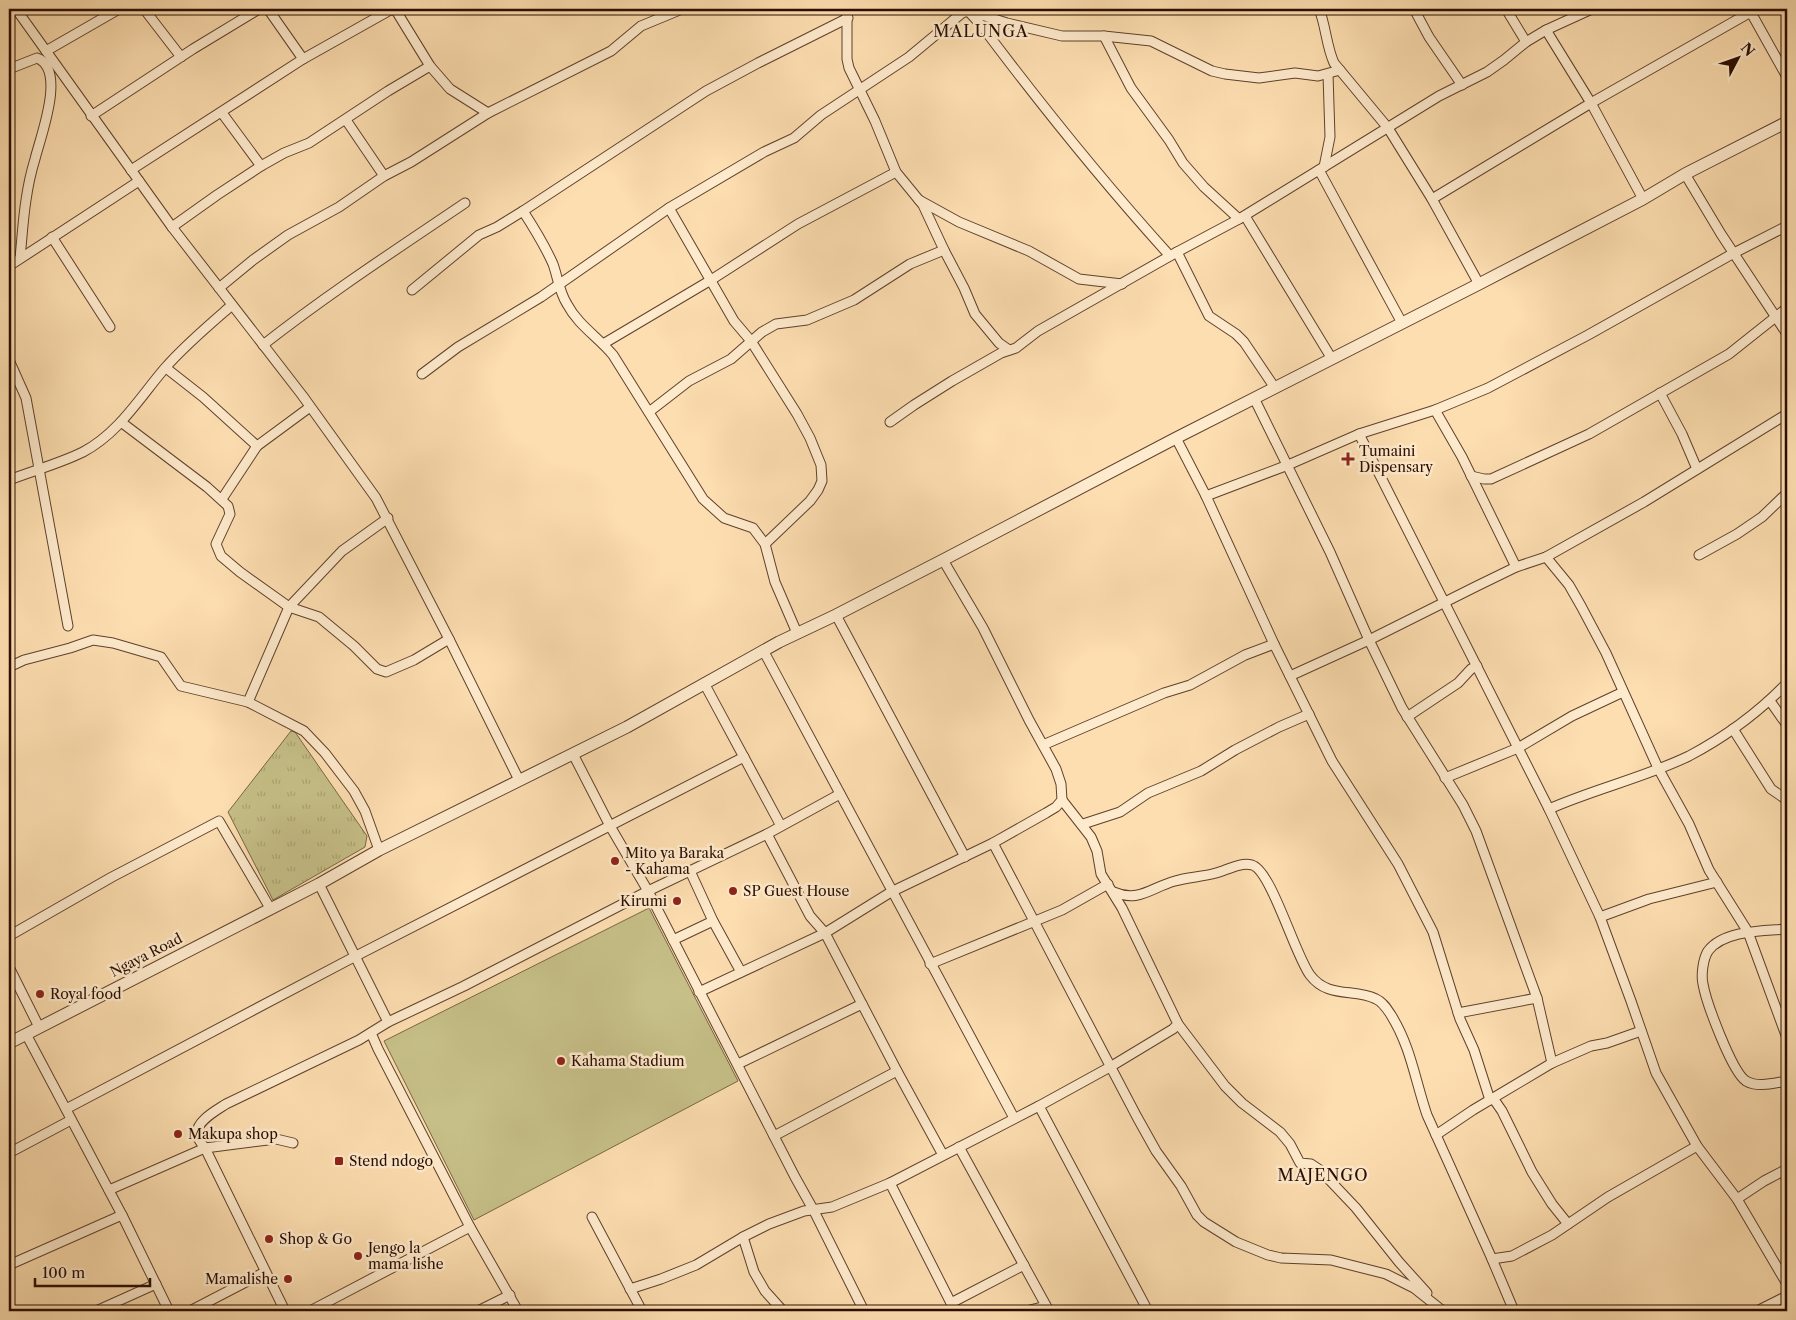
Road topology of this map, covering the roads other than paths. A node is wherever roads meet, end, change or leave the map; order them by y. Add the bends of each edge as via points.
1 (16, 9) edge
2 (118, 9) edge
3 (144, 9) edge
4 (259, 9) edge
5 (268, 9) edge
6 (394, 9) edge
7 (658, 9) edge
8 (682, 9) edge
9 (1319, 9) edge
10 (1414, 9) edge
11 (1506, 9) edge
12 (1592, 9) edge
13 (968, 10) edge
14 (1752, 10) edge
15 (847, 14) edge
16 (664, 17) junction
17 (1546, 30) junction
18 (1104, 36) junction
19 (1526, 42) junction
20 (46, 51) junction
21 (181, 57) junction
22 (303, 60) junction
23 (430, 66) junction
24 (9, 69) edge
25 (1340, 70) junction
26 (1328, 74) junction
27 (1787, 77) edge
28 (1462, 85) junction
29 (859, 89) junction
30 (1590, 103) junction
31 (222, 112) junction
32 (488, 113) junction
33 (91, 116) junction
34 (346, 120) junction
35 (1787, 122) edge
36 (1388, 128) junction
37 (260, 166) junction
38 (1321, 168) junction
39 (131, 170) junction
40 (896, 172) junction
41 (1685, 174) junction
42 (384, 176) junction
43 (139, 181) junction
44 (1432, 199) junction
45 (1643, 199) junction
46 (919, 200) junction
47 (466, 204) dead end
48 (669, 208) junction
49 (523, 211) junction
50 (1242, 217) junction
51 (1787, 226) edge
52 (172, 227) junction
53 (52, 237) junction
54 (944, 250) junction
55 (1734, 253) junction
56 (1174, 254) junction
57 (20, 258) junction
58 (9, 266) edge
59 (711, 280) junction
60 (1122, 284) junction
61 (1479, 284) junction
62 (558, 285) junction
63 (219, 288) junction
64 (412, 290) dead end
65 (232, 306) junction
66 (1787, 308) edge
67 (1776, 317) junction
68 (1402, 323) junction
69 (110, 327) dead end
70 (1787, 334) edge
71 (751, 341) junction
72 (604, 344) junction
73 (263, 345) junction
74 (1009, 350) junction
75 (1332, 359) junction
76 (9, 360) edge
77 (166, 368) junction
78 (422, 374) dead end
79 (1275, 388) junction
80 (1660, 393) junction
81 (1254, 398) junction
82 (310, 407) junction
83 (1435, 410) junction
84 (649, 412) junction
85 (1787, 414) edge
86 (121, 422) junction
87 (890, 422) dead end
88 (1359, 434) junction
89 (1176, 438) junction
90 (257, 446) junction
91 (1288, 464) junction
92 (40, 468) junction
93 (1697, 469) junction
94 (1471, 476) junction
95 (9, 480) edge
96 (1787, 493) edge
97 (1206, 496) junction
98 (222, 499) junction
99 (388, 518) junction
100 (765, 544) junction
101 (1699, 555) dead end
102 (1546, 557) junction
103 (943, 560) junction
104 (1516, 567) junction
105 (1444, 603) junction
106 (289, 607) junction
107 (836, 615) junction
108 (68, 626) dead end
109 (797, 633) junction
110 (449, 639) junction
111 (1369, 640) junction
112 (1274, 644) junction
113 (763, 650) junction
114 (1477, 666) junction
115 (9, 667) edge
116 (1290, 676) junction
117 (704, 683) junction
118 (1787, 683) edge
119 (1623, 692) junction
120 (1770, 701) junction
121 (248, 702) junction
122 (1309, 714) junction
123 (1407, 717) junction
124 (1787, 726) edge
125 (1733, 729) junction
126 (1043, 745) junction
127 (1518, 748) junction
128 (573, 754) junction
129 (744, 757) junction
130 (1658, 768) junction
131 (1445, 778) junction
132 (519, 780) junction
133 (840, 794) junction
134 (1062, 800) junction
135 (1787, 800) edge
136 (1550, 809) junction
137 (1083, 824) junction
138 (610, 826) junction
139 (781, 826) junction
140 (767, 834) junction
141 (993, 843) junction
142 (379, 850) junction
143 (965, 857) junction
144 (690, 871) junction
145 (1718, 882) junction
146 (318, 884) junction
147 (1108, 884) junction
148 (648, 891) junction
149 (892, 892) junction
150 (1114, 892) junction
151 (270, 908) junction
152 (1600, 917) junction
153 (713, 921) junction
154 (1034, 922) junction
155 (1787, 929) edge
156 (1748, 932) junction
157 (825, 933) junction
158 (9, 936) edge
159 (673, 940) junction
160 (354, 957) junction
161 (930, 964) junction
162 (9, 967) edge
163 (741, 972) junction
164 (700, 992) junction
165 (1538, 998) junction
166 (862, 1004) junction
167 (1458, 1013) junction
168 (1784, 1016) edge
169 (388, 1022) junction
170 (1178, 1024) junction
171 (39, 1027) junction
172 (1641, 1031) junction
173 (371, 1033) junction
174 (26, 1034) junction
175 (1787, 1038) edge
176 (9, 1043) edge
177 (738, 1064) junction
178 (1552, 1064) junction
179 (1110, 1067) junction
180 (897, 1071) junction
181 (1787, 1081) edge
182 (1492, 1099) junction
183 (1039, 1106) junction
184 (66, 1109) junction
185 (1014, 1118) junction
186 (71, 1120) junction
187 (1436, 1135) junction
188 (774, 1136) junction
189 (293, 1143) dead end
190 (1697, 1146) junction
191 (959, 1147) junction
192 (205, 1148) junction
193 (9, 1153) edge
194 (943, 1155) junction
195 (1787, 1169) edge
196 (890, 1183) junction
197 (109, 1190) junction
198 (1737, 1199) junction
199 (814, 1211) junction
200 (122, 1215) junction
201 (592, 1217) dead end
202 (1568, 1224) junction
203 (470, 1227) junction
204 (743, 1237) junction
205 (1492, 1258) junction
206 (9, 1265) edge
207 (1024, 1265) junction
208 (265, 1272) junction
209 (156, 1284) junction
210 (1787, 1284) edge
211 (630, 1289) junction
212 (510, 1295) junction
213 (1787, 1296) edge
214 (953, 1307) edge
215 (1047, 1308) edge
216 (96, 1311) edge
217 (169, 1311) edge
218 (190, 1311) edge
219 (285, 1311) edge
220 (310, 1311) edge
221 (478, 1311) edge
222 (518, 1311) edge
223 (642, 1311) edge
224 (783, 1311) edge
225 (862, 1311) edge
226 (1026, 1311) edge
227 (1148, 1311) edge
228 (1444, 1311) edge
229 (1514, 1311) edge
230 (1757, 1311) edge

1 - 20 street
2 - 20 street
3 - 21 street
4 - 21 street
5 - 22 street
6 - 22 street
6 - 23 street
7 - 16 street
8 - 16 street
9 - 25 street via 1329,52
10 - 28 street
11 - 19 street
12 - 17 street
13 - 18 street via 1062,36
13 - 29 street via 909,57
13 - 56 street via 1114,193
14 - 27 street
14 - 30 street
15 - 29 street via 847,59
15 - 49 street via 706,91
16 - 32 street via 641,26 610,51
17 - 19 street
17 - 30 street
18 - 26 street via 1151,41 1212,71 1225,74 1259,78 1290,73
18 - 50 street via 1130,88 1184,164 1204,187
19 - 28 street via 1487,72
20 - 33 street
21 - 33 street
22 - 31 street
23 - 32 street via 450,90
23 - 34 street
24 - 57 street via 36,58 44,64 49,75 47,117 26,201
25 - 26 street
25 - 36 street
26 - 38 street via 1330,137
28 - 36 street
29 - 40 street
29 - 48 street via 820,115 794,138
30 - 44 street
30 - 45 street
31 - 37 street
31 - 39 street
32 - 42 street
33 - 39 street
34 - 37 street via 309,143
34 - 42 street
35 - 41 street, Ngaya Road
36 - 38 street
36 - 44 street
37 - 52 street
38 - 50 street
38 - 68 street
39 - 43 street
40 - 46 street
40 - 59 street via 798,224
41 - 45 street, Ngaya Road
41 - 55 street
42 - 63 street via 288,235
43 - 52 street
43 - 53 street
44 - 61 street
45 - 61 street, Ngaya Road
46 - 54 street
46 - 60 street via 959,222 1029,251 1080,279
47 - 73 street via 389,253
48 - 59 street
48 - 62 street
49 - 62 street via 553,265
49 - 64 street via 479,235
50 - 56 street
50 - 75 street
51 - 55 street
52 - 63 street
53 - 57 street
53 - 69 street
54 - 71 street via 910,264 854,300 807,320 776,324
54 - 74 street via 978,319
55 - 67 street
55 - 83 street via 1537,363
56 - 60 street
56 - 79 street via 1209,316 1244,342
57 - 58 street
59 - 71 street via 734,322
59 - 72 street
60 - 74 street
61 - 68 street, Ngaya Road
62 - 72 street via 575,317
62 - 78 street via 458,347
63 - 65 street
65 - 73 street
65 - 77 street
66 - 67 street
67 - 70 street
67 - 80 street via 1730,354
68 - 75 street, Ngaya Road
71 - 84 street via 730,359 689,382
71 - 100 street via 797,414 816,451 822,473 820,486 810,501
72 - 84 street
73 - 82 street
74 - 87 street via 933,393
75 - 79 street, Ngaya Road
76 - 92 street via 26,398
77 - 86 street
77 - 90 street
79 - 81 street, Ngaya Road
80 - 93 street
80 - 94 street via 1589,434 1491,479
81 - 89 street, Ngaya Road
81 - 91 street
82 - 90 street
82 - 99 street
83 - 88 street
83 - 94 street
84 - 100 street via 703,499 724,518 753,528
85 - 93 street
86 - 92 street via 84,451
86 - 98 street
88 - 91 street
88 - 105 street
89 - 97 street
89 - 103 street, Ngaya Road
90 - 98 street
91 - 97 street
91 - 111 street
92 - 95 street
92 - 108 street
93 - 102 street
94 - 104 street
96 - 101 street via 1762,516
97 - 112 street
98 - 106 street via 230,514 216,544 221,556
99 - 106 street via 342,550
99 - 110 street
100 - 109 street via 775,582
102 - 104 street
102 - 119 street via 1577,599
103 - 107 street, Ngaya Road
103 - 126 street via 983,628
104 - 105 street
105 - 111 street
105 - 114 street
106 - 110 street via 319,617 378,669 386,672
106 - 121 street
107 - 109 street, Ngaya Road
107 - 143 street
109 - 113 street, Ngaya Road
110 - 132 street
111 - 116 street
111 - 123 street
112 - 116 street
112 - 126 street via 1244,655 1197,682
113 - 117 street, Ngaya Road
113 - 133 street
114 - 123 street via 1458,683
114 - 127 street
115 - 121 street via 94,640 162,657 184,688
116 - 122 street
117 - 128 street, Ngaya Road
117 - 129 street
118 - 120 street
119 - 127 street via 1572,716
119 - 130 street
120 - 124 street
120 - 125 street
121 - 142 street via 304,731 325,753 354,791
122 - 137 street via 1235,750 1201,771 1148,793 1120,812
122 - 167 street via 1332,761 1398,864 1433,932
123 - 131 street
125 - 130 street via 1688,756
125 - 135 street via 1771,789
126 - 134 street via 1056,768
127 - 131 street
127 - 136 street
128 - 132 street, Ngaya Road
128 - 138 street
129 - 138 street
129 - 139 street
130 - 136 street
130 - 145 street
131 - 165 street via 1476,831
132 - 142 street, Ngaya Road
133 - 139 street
133 - 149 street
134 - 137 street
134 - 141 street via 1056,807
136 - 152 street
137 - 147 street via 1092,837 1099,868
138 - 148 street
138 - 160 street
139 - 140 street
140 - 144 street
140 - 157 street via 810,916
141 - 143 street
141 - 154 street
142 - 146 street, Ngaya Road
143 - 149 street
144 - 148 street
144 - 153 street
145 - 152 street via 1649,899
145 - 156 street
146 - 151 street, Ngaya Road
146 - 160 street
147 - 150 street
147 - 154 street
148 - 159 street
148 - 169 street
149 - 157 street
149 - 161 street
150 - 170 street
150 - 187 street via 1134,896 1179,880 1243,865 1256,867 1268,882 1290,934 1317,982 1328,989 1373,997 1388,1011 1404,1039 1420,1095
151 - 158 street via 219,820 112,876
151 - 171 street, Ngaya Road
152 - 172 street
153 - 159 street
153 - 163 street
154 - 161 street
154 - 179 street
155 - 156 street
156 - 168 street
156 - 181 street via 1721,940 1708,951 1703,971 1704,989 1718,1030 1743,1079 1756,1085
157 - 163 street
157 - 166 street
159 - 164 street
160 - 169 street
160 - 184 street
161 - 185 street
162 - 171 street
163 - 164 street
164 - 177 street
165 - 167 street
165 - 178 street
166 - 177 street
166 - 180 street
167 - 182 street
168 - 175 street
169 - 173 street
170 - 179 street
170 - 228 street via 1226,1086 1284,1137 1300,1163 1315,1166 1326,1176
171 - 174 street, Ngaya Road
172 - 178 street via 1589,1047
172 - 190 street via 1656,1073
173 - 192 street via 214,1111 197,1131
173 - 203 street
174 - 176 street, Ngaya Road
174 - 184 street
177 - 188 street
178 - 182 street
179 - 183 street
179 - 228 street via 1156,1151 1204,1222 1236,1242 1268,1255 1331,1260 1386,1274 1414,1288
180 - 188 street
180 - 194 street
182 - 187 street
182 - 202 street via 1502,1111 1532,1172
183 - 185 street
183 - 227 street
184 - 186 street
185 - 191 street
186 - 193 street
186 - 197 street
187 - 205 street
188 - 199 street
189 - 192 street via 276,1140
190 - 198 street
190 - 202 street via 1608,1196
191 - 194 street
191 - 207 street
192 - 197 street
192 - 208 street
194 - 196 street
195 - 198 street
196 - 199 street
196 - 214 street
197 - 200 street
198 - 210 street
199 - 204 street via 804,1211
199 - 225 street
200 - 206 street
200 - 209 street
201 - 211 street
202 - 205 street via 1512,1256
203 - 212 street
203 - 220 street
204 - 211 street via 696,1265
204 - 224 street via 754,1272 765,1291
205 - 229 street
207 - 214 street
207 - 215 street
208 - 218 street
208 - 219 street
209 - 216 street
209 - 217 street
211 - 223 street
212 - 221 street
212 - 222 street
213 - 230 street
215 - 226 street

